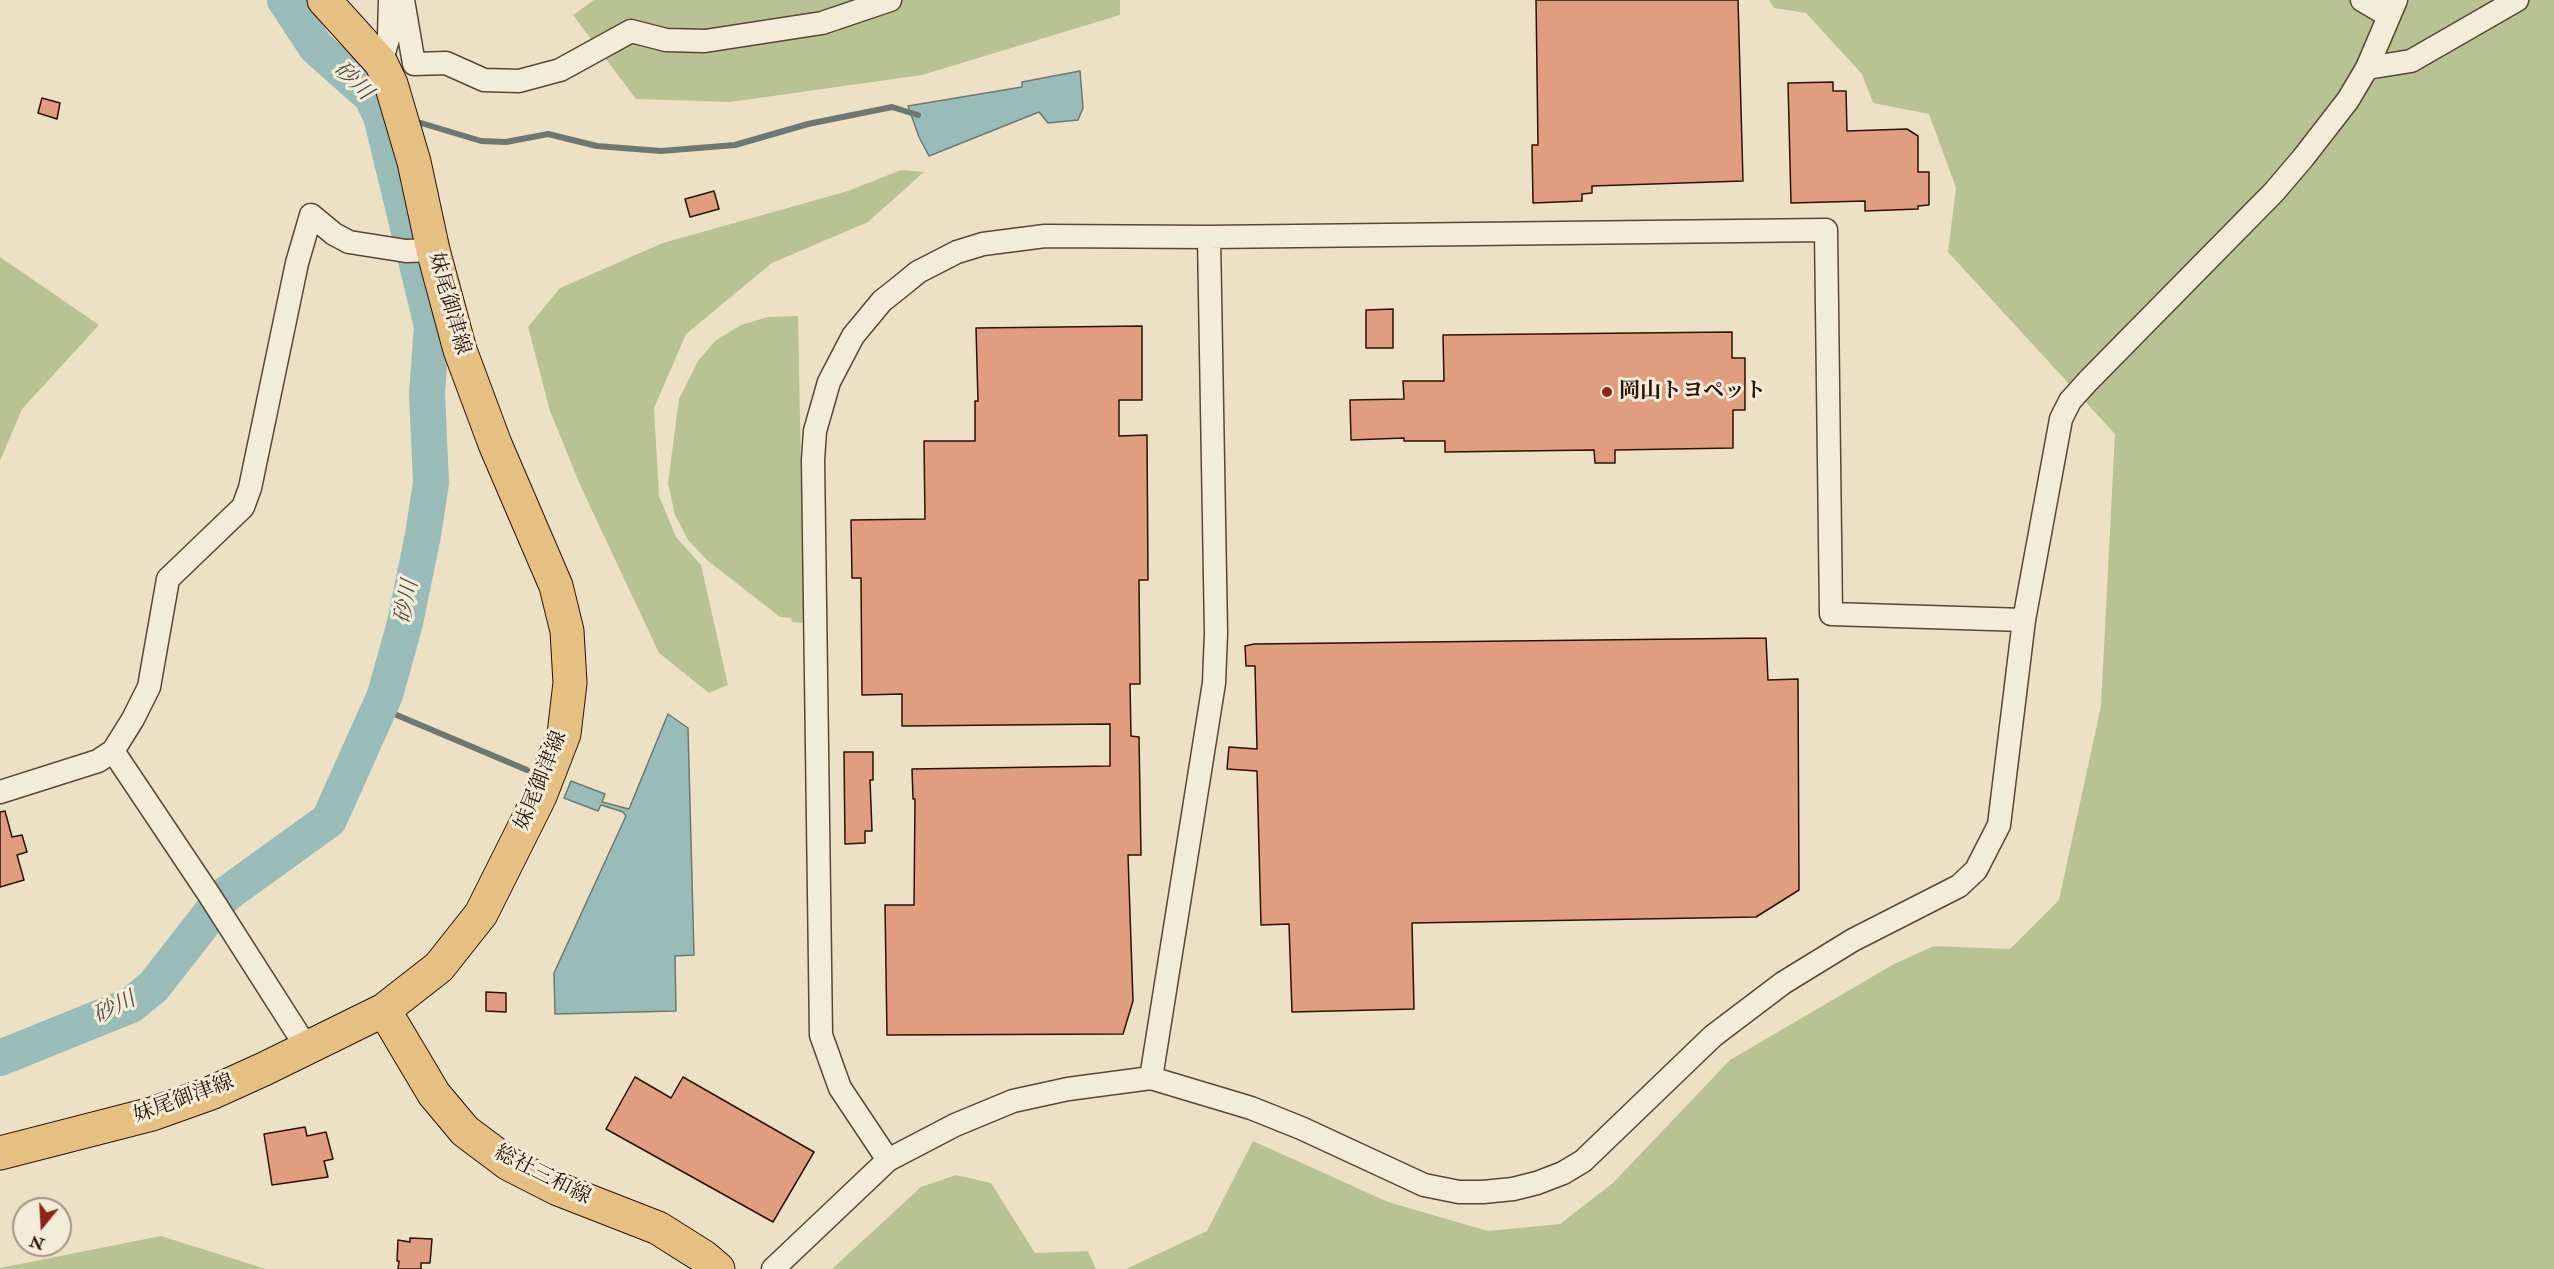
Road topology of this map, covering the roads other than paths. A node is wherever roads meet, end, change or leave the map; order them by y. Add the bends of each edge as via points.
1 (324, 0) edge
2 (390, 0) edge
3 (403, 0) edge
4 (890, 0) edge
5 (2362, 0) edge
6 (2517, 0) edge
7 (2393, 8) edge
8 (381, 63) junction
9 (2367, 68) junction
10 (1209, 237) junction
11 (419, 251) junction
12 (2024, 620) junction
13 (113, 751) junction
14 (0, 792) edge
15 (384, 1010) junction
16 (307, 1048) junction
17 (1151, 1078) junction
18 (0, 1153) edge
19 (888, 1160) junction
20 (718, 1269) edge
21 (773, 1269) edge

1 - 8 main road, 妹尾御津線
2 - 8 street via 389,36
3 - 4 street via 414,64 446,63 484,80 519,81 560,70 631,31 666,40 705,41 822,23
5 - 7 street
6 - 9 street via 2411,61
7 - 9 street
8 - 11 main road, 妹尾御津線 via 414,162
9 - 12 street via 2348,100 2274,192 2070,401 2061,419
10 - 12 street via 1826,230 1831,614
10 - 17 street via 1214,683
10 - 19 street via 1045,236 983,244 957,252 918,272 882,301 853,336 829,382 815,431 813,460 821,1035 840,1088
11 - 13 street via 349,242 310,215 250,488 243,507 168,579 149,687
11 - 15 main road, 妹尾御津線 via 556,586 567,632 570,683 564,734 540,796 481,914 439,967
12 - 17 street via 1999,825 1976,870 1959,886 1853,940 1783,983 1713,1036 1591,1154 1563,1173 1513,1189 1483,1192 1424,1185 1251,1108
13 - 14 street via 98,761
13 - 16 street
15 - 16 main road, 妹尾御津線
15 - 20 main road, 総社三和線 via 434,1094 465,1131 509,1164 558,1189 658,1228
16 - 18 main road, 妹尾御津線 via 211,1093 152,1114
17 - 19 street via 1013,1101 955,1125
19 - 21 street

